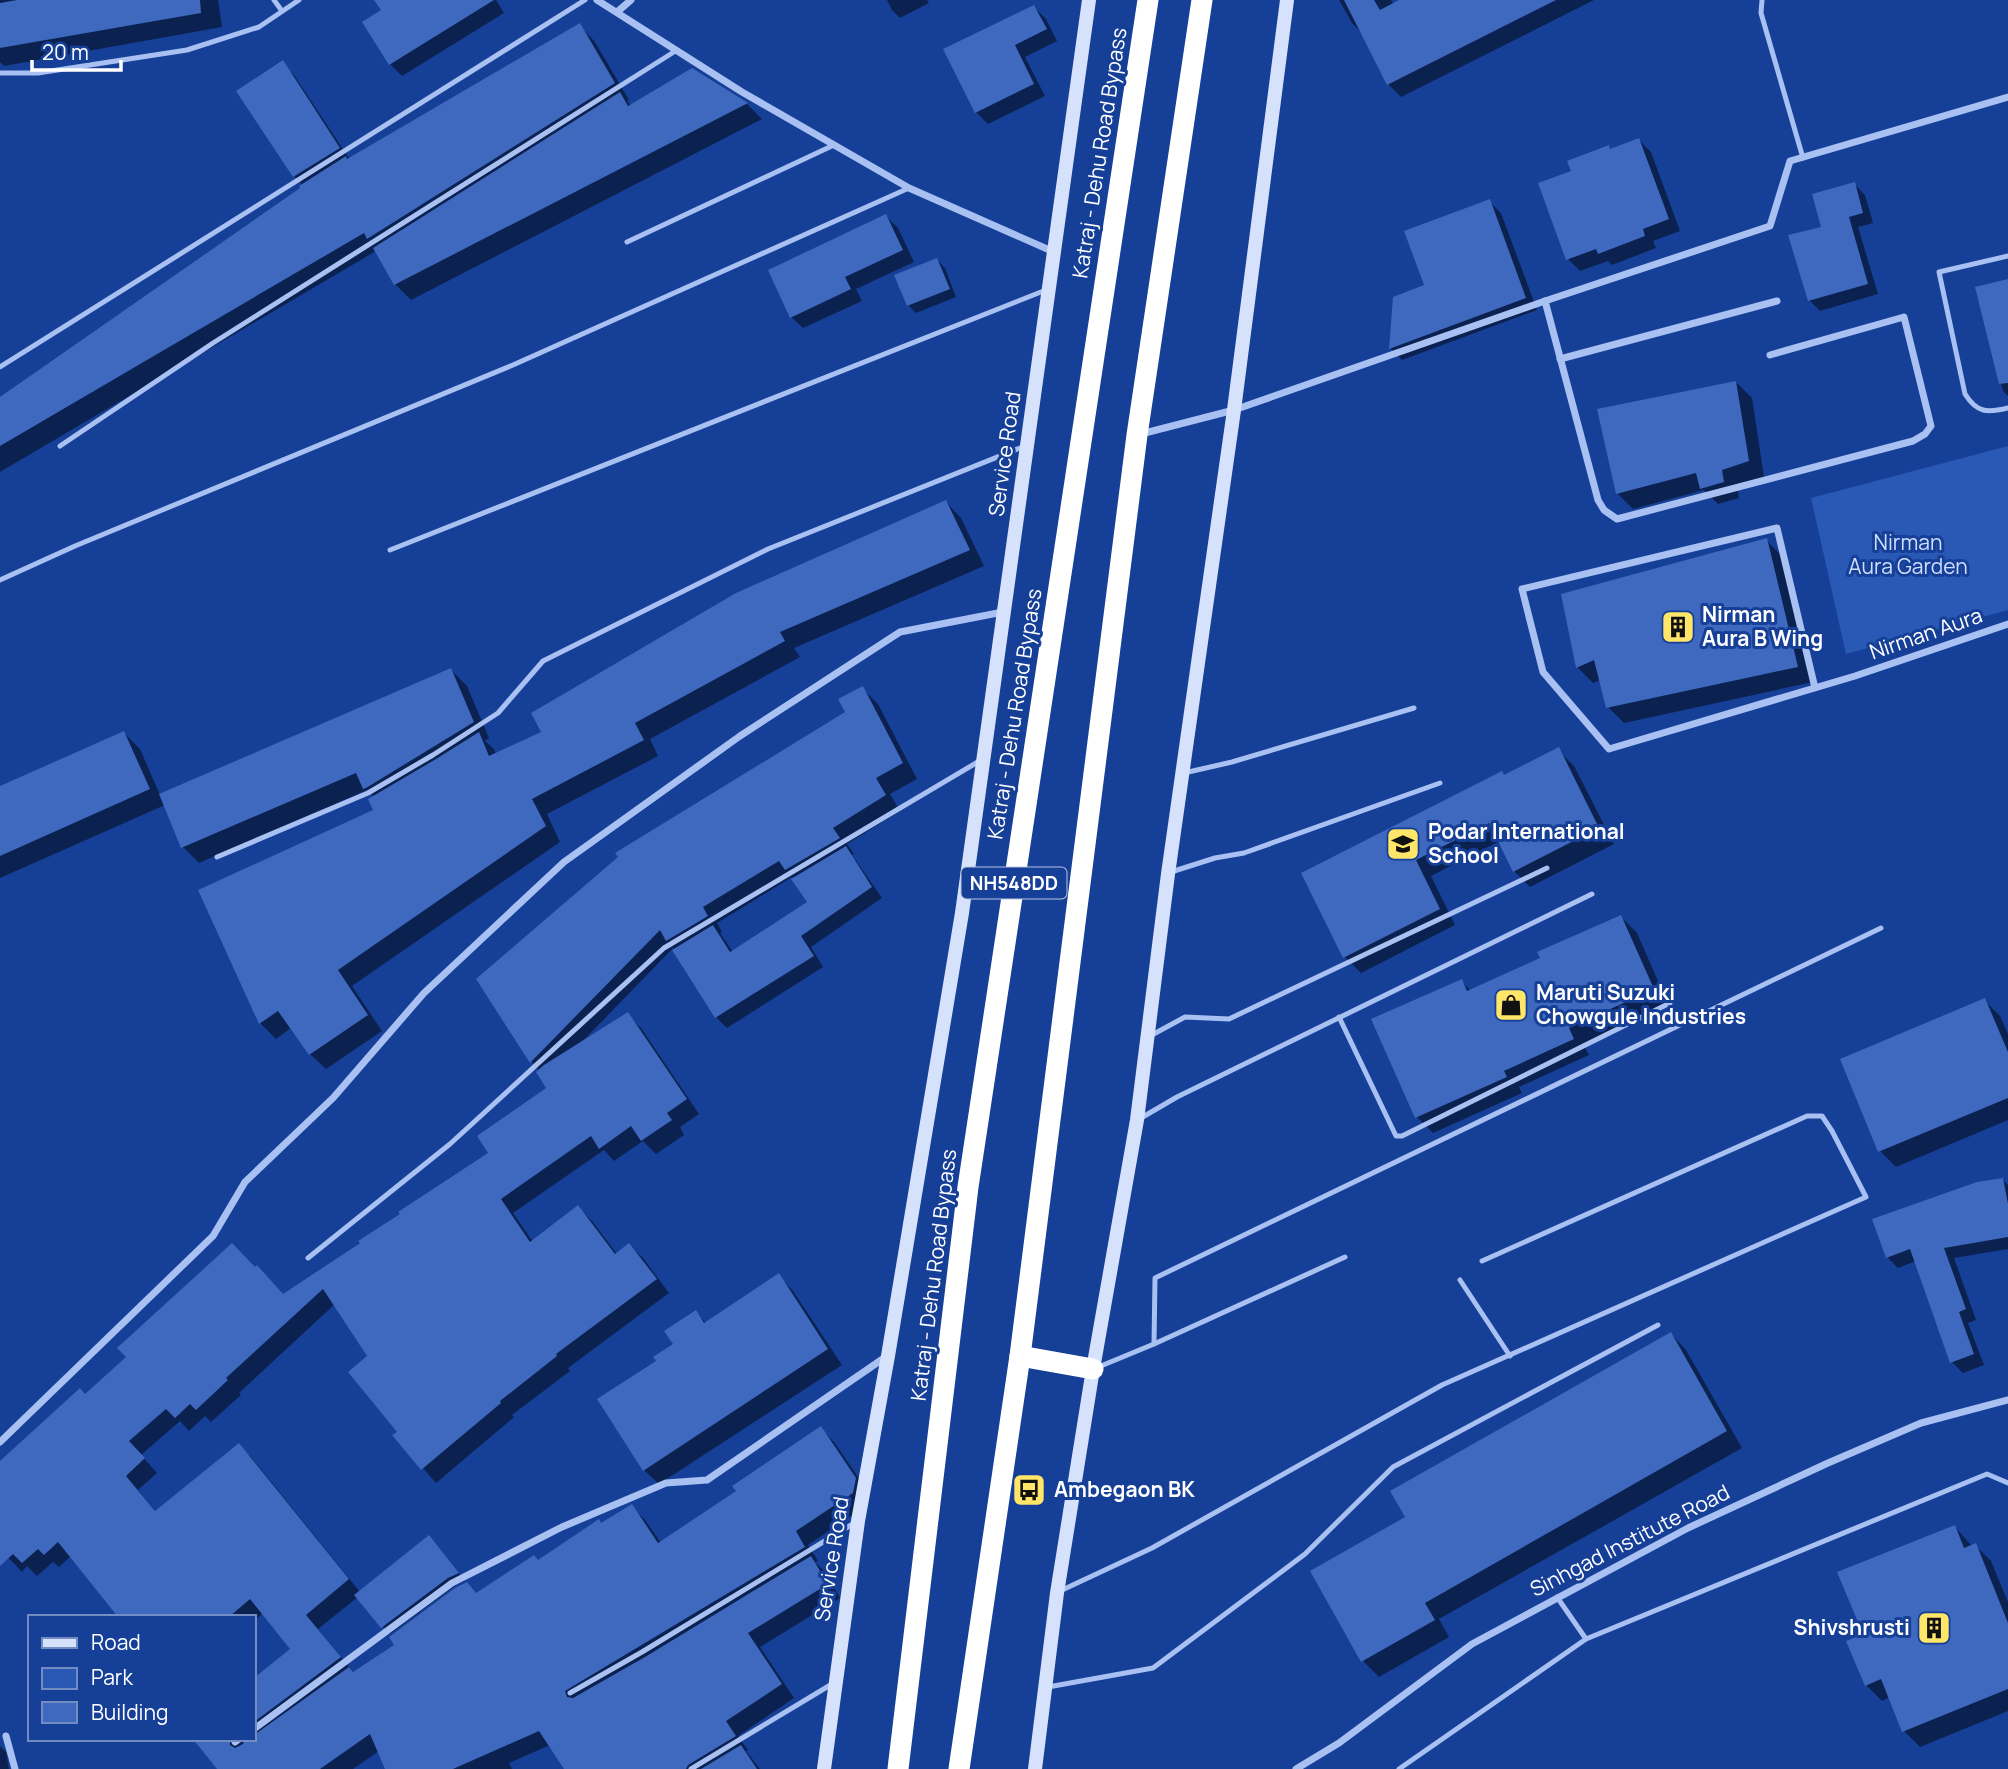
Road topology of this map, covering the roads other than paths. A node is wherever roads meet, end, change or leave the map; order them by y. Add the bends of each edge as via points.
1 (274, 0) edge
2 (299, 0) edge
3 (585, 0) edge
4 (597, 0) edge
5 (631, 0) edge
6 (1089, 0) edge
7 (1148, 0) edge
8 (1202, 0) edge
9 (1287, 0) edge
10 (1762, 0) edge
11 (282, 11) junction
12 (617, 12) junction
13 (677, 50) junction
14 (0, 73) edge
15 (2008, 97) edge
16 (834, 145) junction
17 (1803, 158) junction
18 (909, 188) junction
19 (628, 242) dead end
20 (1054, 252) junction
21 (2008, 256) edge
22 (1049, 289) junction
23 (1777, 301) dead end
24 (1545, 302) junction
25 (1770, 355) dead end
26 (1560, 359) junction
27 (0, 367) edge
28 (2008, 408) edge
29 (1234, 410) junction
30 (1137, 435) junction
31 (60, 446) dead end
32 (1027, 446) junction
33 (390, 550) dead end
34 (0, 580) edge
35 (1004, 612) junction
36 (2008, 624) edge
37 (1815, 688) junction
38 (1413, 708) dead end
39 (984, 758) junction
40 (1181, 774) junction
41 (1440, 783) dead end
42 (217, 857) dead end
43 (1547, 868) dead end
44 (1168, 874) junction
45 (1592, 894) dead end
46 (1881, 928) dead end
47 (1670, 1003) dead end
48 (1339, 1017) junction
49 (1148, 1038) junction
50 (1137, 1120) junction
51 (1345, 1257) dead end
52 (308, 1258) dead end
53 (1482, 1261) dead end
54 (1460, 1280) dead end
55 (1658, 1325) dead end
56 (1154, 1344) junction
57 (888, 1356) junction
58 (1020, 1356) junction
59 (1510, 1356) junction
60 (1093, 1369) junction
61 (2008, 1400) edge
62 (0, 1442) edge
63 (2008, 1483) edge
64 (858, 1521) junction
65 (1057, 1593) junction
66 (1557, 1598) junction
67 (1586, 1639) junction
68 (835, 1682) junction
69 (1046, 1688) junction
70 (570, 1693) dead end
71 (256, 1728) edge
72 (6, 1736) dead end
73 (15, 1769) edge
74 (691, 1769) edge
75 (824, 1769) edge
76 (898, 1769) edge
77 (959, 1769) edge
78 (1035, 1769) edge
79 (1296, 1769) edge
80 (1399, 1769) edge

1 - 11 lane
2 - 11 lane
3 - 27 lane
4 - 12 street
5 - 12 street
6 - 20 street, Service Road
7 - 76 highway, Katraj - Dehu Road Bypass / NH548DD via 968,1187
8 - 30 highway, NH548DD
9 - 29 street
10 - 17 lane via 1761,13
11 - 14 lane via 259,27 187,50 38,73
12 - 13 street
13 - 16 street
13 - 31 lane via 213,343
15 - 17 street
16 - 18 street
16 - 19 lane
17 - 24 street via 1790,161 1770,226
18 - 20 street
18 - 34 lane via 513,365
20 - 22 street, Service Road
21 - 28 lane via 1939,272 1965,394 1973,407
22 - 32 street, Service Road
22 - 33 lane
23 - 26 street
24 - 26 street
24 - 29 street
25 - 26 street via 1904,317 1931,426 1913,441 1617,519 1598,500
29 - 30 street
29 - 40 street
30 - 58 highway, NH548DD
32 - 35 street, Service Road
32 - 42 lane via 768,550 543,661 498,713 433,755 368,793
35 - 39 street, Service Road
35 - 62 street via 900,632 740,736 564,862 424,993 333,1098 245,1182 213,1236
36 - 37 street, Nirman Aura
37 - 37 street, Nirman Aura via 1609,749 1543,672 1522,589 1777,528
38 - 40 lane
39 - 52 lane via 664,948 450,1144
39 - 57 street, Service Road
40 - 44 street
41 - 44 lane via 1244,853
43 - 49 lane via 1229,1019 1185,1017
44 - 49 street
45 - 48 lane
46 - 56 lane via 1155,1278
47 - 48 lane via 1402,1136 1396,1136
48 - 50 lane
49 - 50 street
50 - 60 street
51 - 56 lane
53 - 59 lane via 1807,1116 1822,1116 1866,1197
54 - 59 lane
55 - 69 lane via 1393,1467 1305,1554 1153,1668
56 - 60 lane
57 - 64 street, Service Road
57 - 71 street via 707,1480 666,1483 562,1527 452,1583
58 - 60 highway
58 - 77 highway, NH548DD
59 - 65 lane via 1442,1385 1152,1548
60 - 65 street
61 - 66 street, Sinhgad Institute Road via 1921,1423 1828,1463 1688,1528
63 - 67 lane via 1987,1474
64 - 68 street, Service Road
64 - 70 lane
65 - 69 street
66 - 67 lane
66 - 79 street, Sinhgad Institute Road via 1472,1644 1339,1743
67 - 80 lane
68 - 74 lane
68 - 75 street, Service Road
69 - 78 street
72 - 73 street

